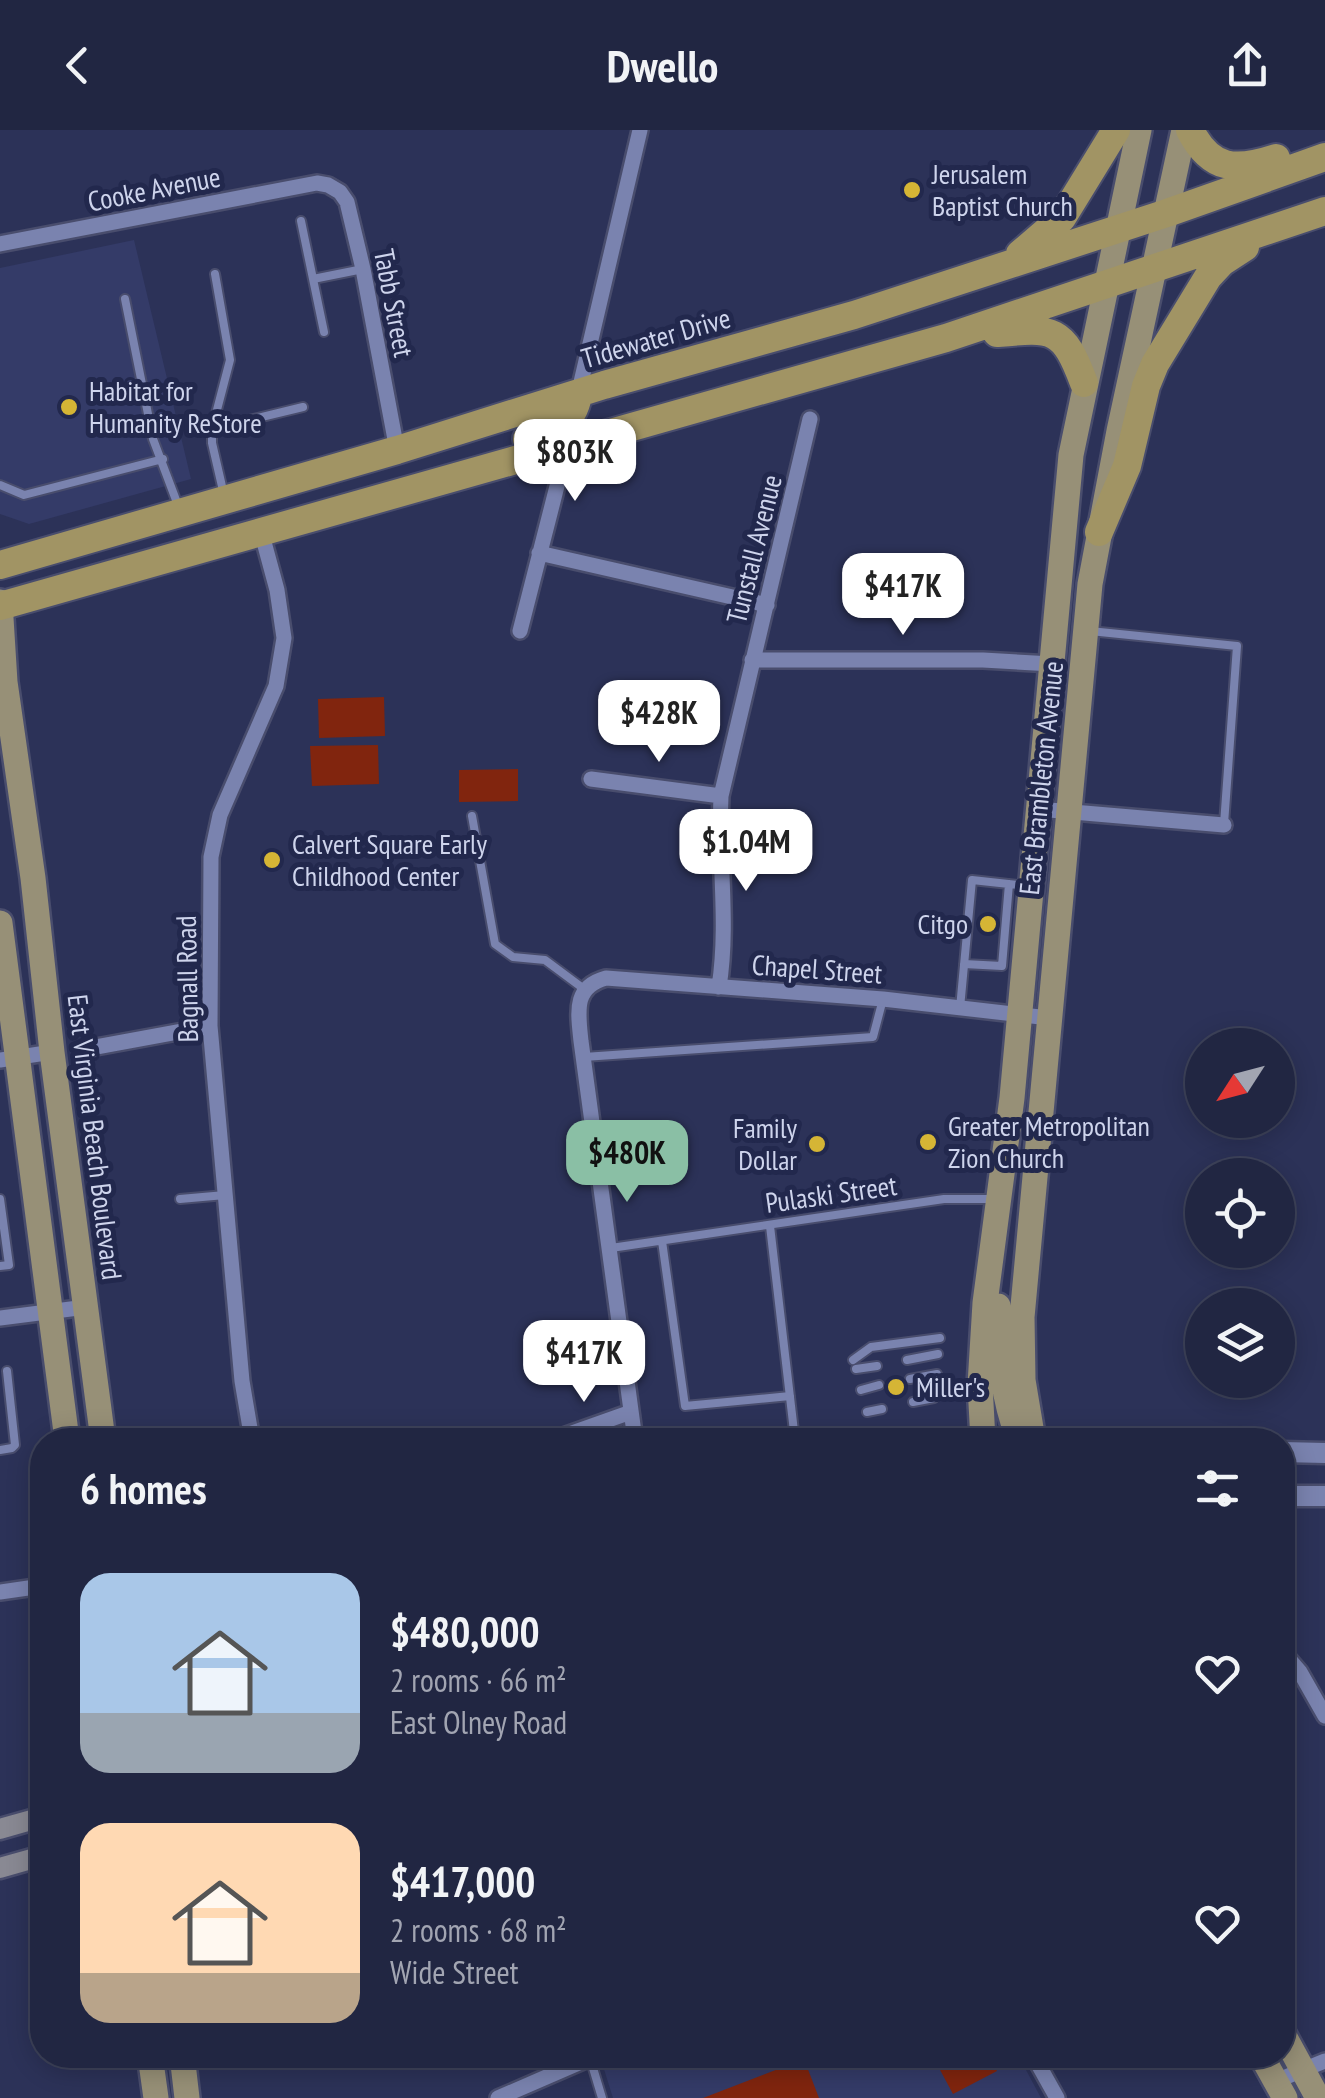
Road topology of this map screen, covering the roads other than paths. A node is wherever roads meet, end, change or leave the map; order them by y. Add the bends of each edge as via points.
1 (640, 130) edge
2 (1116, 130) edge
3 (1139, 130) edge
4 (1187, 130) edge
5 (1325, 142) edge
6 (1325, 157) edge
7 (317, 183) joint
8 (1325, 211) edge
9 (1168, 213) junction
10 (301, 221) dead end
11 (1273, 228) junction
12 (1118, 229) junction
13 (0, 244) edge
14 (363, 269) junction
15 (1154, 270) junction
16 (988, 273) junction
17 (215, 274) dead end
18 (313, 279) junction
19 (1106, 285) junction
20 (125, 299) dead end
21 (324, 332) dead end
22 (946, 338) junction
23 (1084, 383) junction
24 (578, 394) junction
25 (303, 407) dead end
26 (810, 419) dead end
27 (212, 429) junction
28 (568, 443) junction
29 (397, 450) junction
30 (163, 459) junction
31 (0, 484) edge
32 (400, 492) junction
33 (226, 499) junction
34 (180, 512) junction
35 (260, 531) junction
36 (1099, 532) junction
37 (539, 553) junction
38 (0, 565) edge
39 (0, 604) edge
40 (767, 604) junction
41 (520, 631) dead end
42 (1086, 631) junction
43 (752, 660) junction
44 (1052, 664) junction
45 (2, 684) edge
46 (590, 778) dead end
47 (720, 796) junction
48 (1038, 809) junction
49 (1067, 812) junction
50 (472, 816) dead end
51 (1224, 825) joint
52 (1012, 890) junction
53 (981, 904) dead end
54 (969, 909) junction
55 (0, 923) edge
56 (979, 923) dead end
57 (967, 928) junction
58 (977, 940) dead end
59 (966, 944) junction
60 (976, 953) dead end
61 (964, 960) junction
62 (1013, 967) junction
63 (719, 987) junction
64 (584, 989) junction
65 (883, 999) junction
66 (960, 1008) junction
67 (1020, 1014) junction
68 (1048, 1018) junction
69 (210, 1026) junction
70 (96, 1047) dead end
71 (52, 1052) junction
72 (584, 1057) junction
73 (9, 1058) edge
74 (225, 1195) junction
75 (0, 1198) edge
76 (180, 1199) dead end
77 (998, 1200) junction
78 (770, 1226) junction
79 (662, 1241) junction
80 (611, 1248) junction
81 (0, 1266) edge
82 (987, 1272) junction
83 (86, 1307) junction
84 (52, 1312) junction
85 (0, 1318) edge
86 (940, 1338) dead end
87 (938, 1354) dead end
88 (907, 1360) dead end
89 (877, 1366) dead end
90 (7, 1370) dead end
91 (937, 1374) dead end
92 (910, 1379) dead end
93 (879, 1385) dead end
94 (861, 1390) dead end
95 (790, 1396) junction
96 (934, 1398) dead end
97 (913, 1402) dead end
98 (882, 1409) dead end
99 (631, 1412) junction
100 (867, 1412) dead end
101 (66, 1428) edge
102 (102, 1428) edge
103 (250, 1428) edge
104 (587, 1428) edge
105 (634, 1428) edge
106 (793, 1428) edge
107 (983, 1428) edge
108 (1015, 1428) edge
109 (1031, 1428) edge
110 (0, 1450) edge
111 (1295, 1452) edge
112 (1325, 1453) edge
113 (1295, 1496) edge
114 (1325, 1496) edge
115 (30, 1588) edge
116 (0, 1592) edge
117 (1295, 1666) edge
118 (1325, 1716) edge
119 (30, 1820) edge
120 (0, 1829) edge
121 (30, 1859) edge
122 (0, 1868) edge
123 (1295, 2046) edge
124 (1314, 2066) edge
125 (152, 2068) edge
126 (184, 2068) edge
127 (567, 2068) edge
128 (596, 2068) edge
129 (1041, 2068) edge
130 (1280, 2090) edge
131 (156, 2098) edge
132 (187, 2098) edge
133 (498, 2098) edge
134 (602, 2098) edge
135 (1057, 2098) edge
136 (1318, 2098) edge

1 - 24 street
2 - 16 highway via 1055,226
3 - 12 main road, East Brambleton Avenue
4 - 5 highway via 1212,160 1237,166
4 - 9 main road, East Brambleton Avenue
6 - 9 highway, Tidewater Drive
7 - 13 street, Cooke Avenue
7 - 14 street, Tabb Street via 347,202
8 - 11 highway
9 - 12 highway, Tidewater Drive
9 - 15 main road, East Brambleton Avenue
10 - 18 lane
11 - 15 highway
11 - 36 highway via 1214,270 1161,352
12 - 16 highway, Tidewater Drive
12 - 19 main road, East Brambleton Avenue
14 - 18 lane
14 - 29 street, Tabb Street
15 - 19 highway
15 - 36 main road, East Brambleton Avenue
16 - 24 highway, Tidewater Drive
17 - 27 lane via 230,360
18 - 21 lane
19 - 22 highway
19 - 23 main road, East Brambleton Avenue
20 - 30 lane via 153,439
22 - 23 highway via 1043,330 1070,349
22 - 28 highway
23 - 44 main road, East Brambleton Avenue
24 - 29 highway, Tidewater Drive
24 - 32 highway via 563,425 464,459
25 - 27 lane
26 - 40 street, Tunstall Avenue
27 - 33 lane
28 - 32 highway
28 - 37 street
29 - 33 highway, Tidewater Drive
30 - 31 lane via 24,495
30 - 34 lane
32 - 35 highway
33 - 34 highway, Tidewater Drive
34 - 38 highway, Tidewater Drive
35 - 39 highway
35 - 69 street, Bagnall Road via 284,638 276,686 220,815 212,857
36 - 42 main road, East Brambleton Avenue
37 - 40 street
37 - 41 street
39 - 45 main road, East Virginia Beach Boulevard
40 - 43 street, Tunstall Avenue
42 - 49 main road, East Brambleton Avenue
42 - 51 lane via 1238,646
43 - 44 street
43 - 47 street, Tunstall Avenue
44 - 48 main road, East Brambleton Avenue
45 - 71 main road, East Virginia Beach Boulevard via 34,878
46 - 47 street
47 - 63 street, Tunstall Avenue
48 - 49 street
48 - 52 main road, East Brambleton Avenue
49 - 51 street
49 - 68 main road, East Brambleton Avenue
50 - 64 lane via 495,944 513,956 546,960
52 - 54 lane via 972,880
52 - 62 main road, East Brambleton Avenue
52 - 62 lane via 999,947
53 - 54 lane
54 - 57 lane
55 - 73 main road
56 - 57 lane
57 - 59 lane
58 - 59 lane
59 - 61 lane
60 - 61 lane
61 - 62 lane
61 - 66 lane
62 - 67 main road, East Brambleton Avenue
63 - 64 street, Chapel Street via 606,978
63 - 65 street, Chapel Street
64 - 72 street via 577,1007
65 - 66 street, Chapel Street
65 - 72 lane via 873,1037
66 - 67 street, Chapel Street
67 - 68 street, Chapel Street
67 - 77 main road, East Brambleton Avenue
68 - 109 main road, East Brambleton Avenue via 1022,1317
69 - 70 street
69 - 74 street, Bagnall Road
71 - 73 street
71 - 83 main road, East Virginia Beach Boulevard
72 - 80 street
73 - 84 main road
74 - 76 lane
74 - 103 street, Bagnall Road
75 - 81 lane via 9,1265
77 - 78 lane, Pulaski Street via 944,1199
77 - 82 main road, East Brambleton Avenue
78 - 79 lane, Pulaski Street
78 - 95 lane
79 - 80 lane, Pulaski Street
79 - 95 lane via 685,1406
80 - 99 street
82 - 107 main road, East Brambleton Avenue
82 - 108 main road via 998,1304 1000,1377
83 - 84 street
83 - 102 main road, East Virginia Beach Boulevard
84 - 85 street
84 - 101 main road
86 - 89 lane via 871,1347 854,1365
87 - 88 lane
90 - 110 lane via 15,1445
91 - 92 lane
93 - 94 lane
95 - 106 lane
96 - 97 lane
98 - 100 lane
99 - 104 street
99 - 105 street
111 - 112 street
113 - 114 street
115 - 116 street
117 - 118 street
119 - 120 main road
121 - 122 main road
123 - 124 main road
124 - 130 street
124 - 136 main road
125 - 131 main road
126 - 132 main road
127 - 133 street
128 - 134 lane
129 - 135 street

